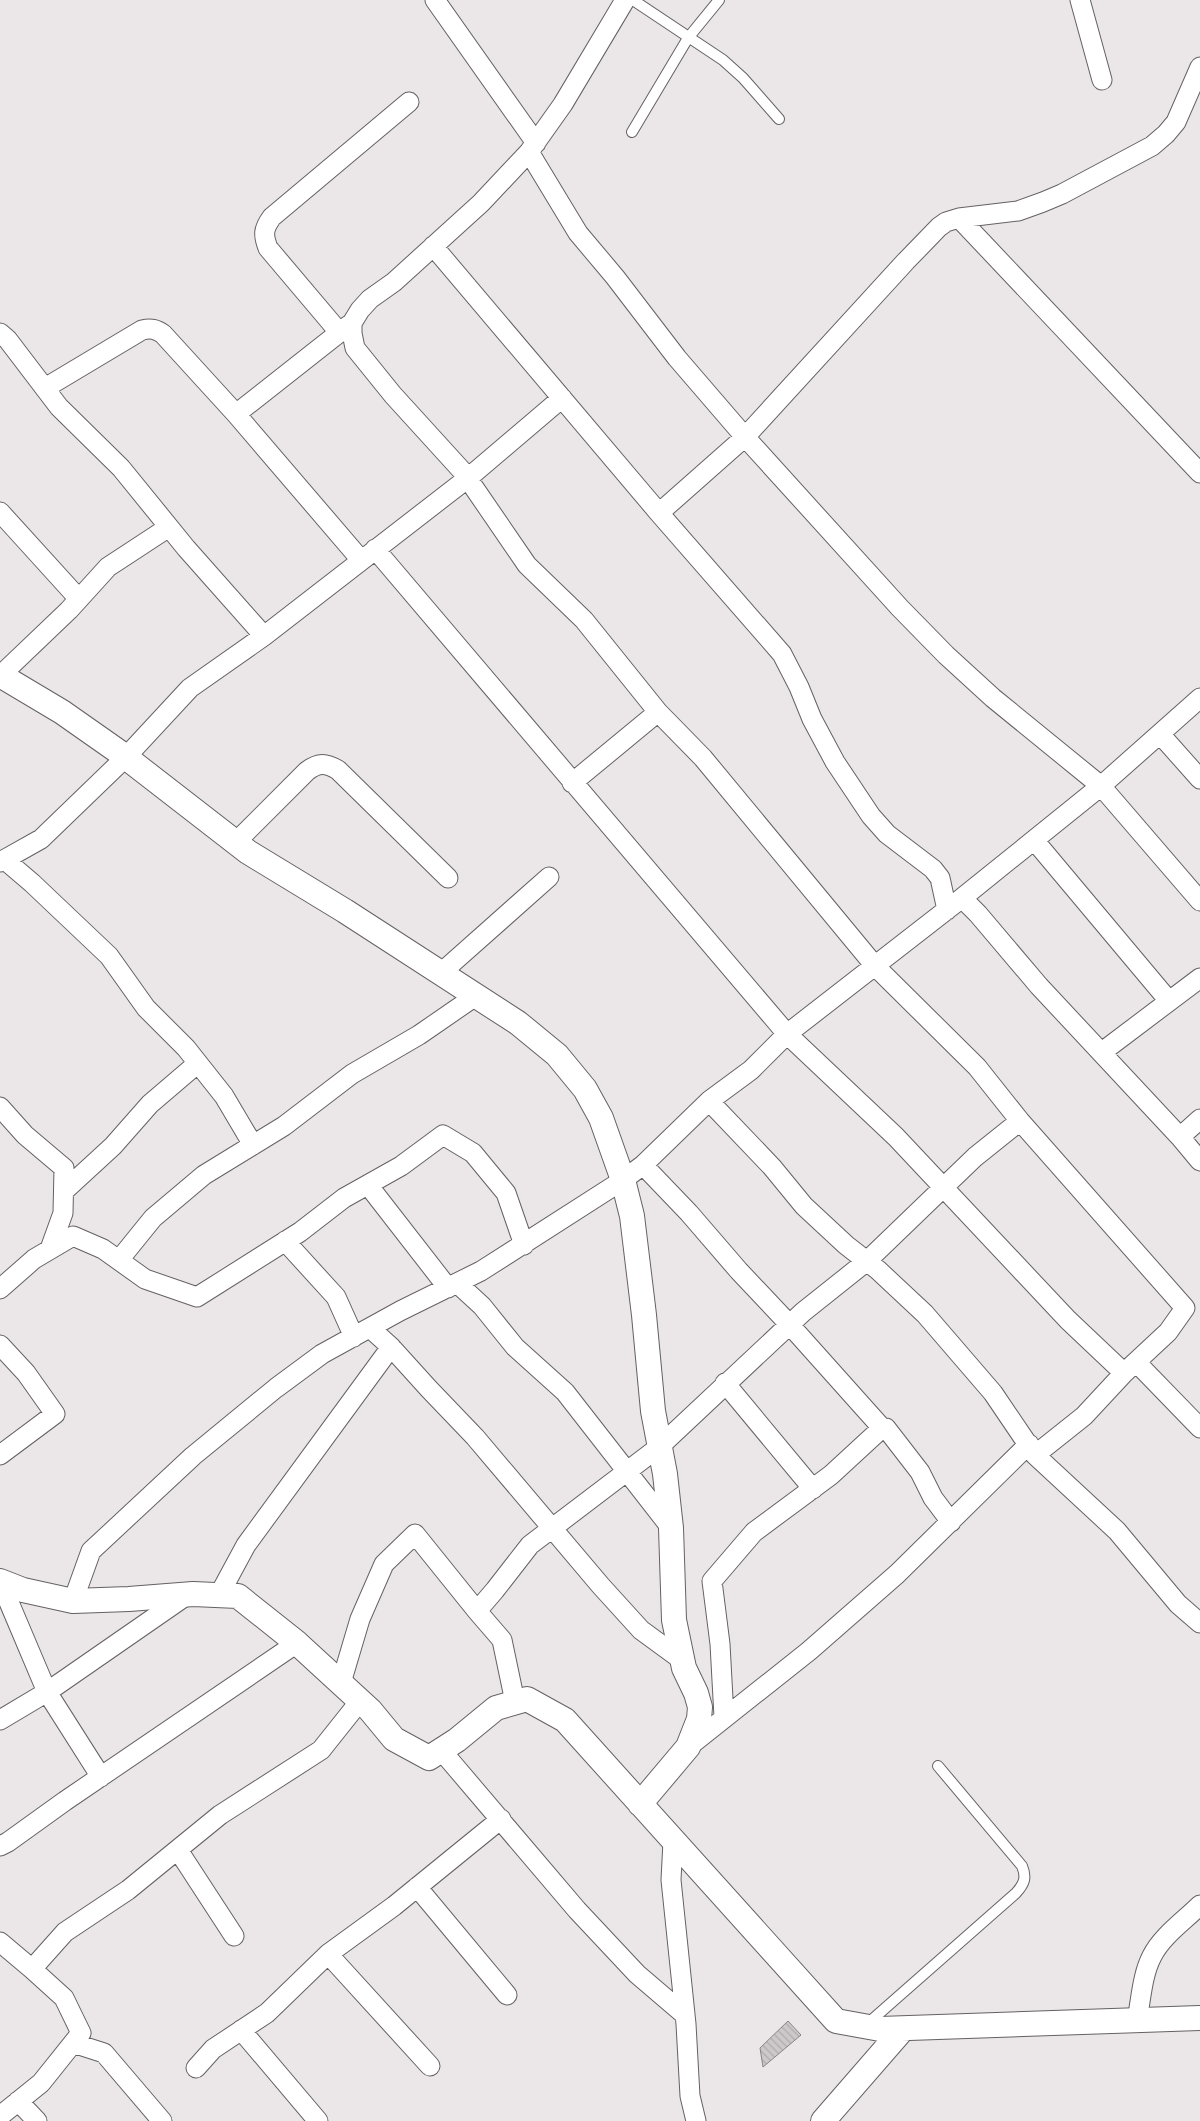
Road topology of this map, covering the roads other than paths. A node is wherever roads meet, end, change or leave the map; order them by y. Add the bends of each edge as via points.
1 (435, 0) edge
2 (719, 0) edge
3 (1080, 0) edge
4 (624, 1) edge
5 (688, 38) junction
6 (1200, 67) edge
7 (1102, 80) dead end
8 (409, 102) dead end
9 (779, 119) dead end
10 (632, 132) dead end
11 (532, 147) junction
12 (959, 218) junction
13 (433, 246) junction
14 (346, 328) junction
15 (0, 333) edge
16 (44, 388) junction
17 (562, 398) junction
18 (236, 414) junction
19 (745, 437) junction
20 (1200, 473) edge
21 (468, 478) junction
22 (0, 512) edge
23 (659, 513) junction
24 (169, 527) junction
25 (368, 555) junction
26 (79, 599) junction
27 (264, 636) junction
28 (0, 675) edge
29 (1200, 698) edge
30 (658, 712) junction
31 (1160, 734) junction
32 (126, 757) junction
33 (1200, 779) edge
34 (572, 783) junction
35 (1101, 786) junction
36 (1034, 840) junction
37 (236, 842) junction
38 (2, 861) edge
39 (549, 877) dead end
40 (448, 878) dead end
41 (962, 898) junction
42 (1200, 901) edge
43 (947, 910) junction
44 (875, 966) junction
45 (442, 972) junction
46 (1200, 978) edge
47 (477, 995) junction
48 (1169, 1001) junction
49 (787, 1034) junction
50 (1102, 1052) junction
51 (198, 1064) junction
52 (709, 1101) junction
53 (0, 1107) edge
54 (1200, 1119) edge
55 (1020, 1121) junction
56 (1180, 1137) junction
57 (253, 1145) junction
58 (1200, 1161) edge
59 (643, 1164) junction
60 (623, 1180) junction
61 (368, 1185) junction
62 (944, 1188) junction
63 (64, 1192) junction
64 (285, 1241) junction
65 (524, 1245) junction
66 (50, 1249) junction
67 (119, 1260) junction
68 (867, 1261) junction
69 (452, 1286) junction
70 (0, 1289) edge
71 (790, 1324) junction
72 (362, 1332) junction
73 (0, 1345) edge
74 (391, 1347) junction
75 (1130, 1367) junction
76 (725, 1384) junction
77 (882, 1428) junction
78 (1200, 1428) edge
79 (660, 1447) junction
80 (1032, 1449) junction
81 (0, 1455) edge
82 (627, 1473) junction
83 (813, 1489) junction
84 (951, 1522) junction
85 (551, 1528) junction
86 (671, 1528) junction
87 (0, 1581) edge
88 (187, 1595) junction
89 (219, 1595) junction
90 (73, 1601) junction
91 (477, 1610) junction
92 (1200, 1623) edge
93 (298, 1643) junction
94 (682, 1660) junction
95 (341, 1683) junction
96 (47, 1692) junction
97 (360, 1701) junction
98 (515, 1702) junction
99 (724, 1717) junction
100 (0, 1720) edge
101 (688, 1747) junction
102 (441, 1750) junction
103 (938, 1766) dead end
104 (101, 1776) junction
105 (640, 1804) junction
106 (501, 1819) junction
107 (673, 1841) junction
108 (0, 1846) edge
109 (178, 1850) junction
110 (417, 1887) junction
111 (1200, 1906) edge
112 (234, 1936) dead end
113 (1, 1946) edge
114 (328, 1954) junction
115 (32, 1969) junction
116 (507, 1995) dead end
117 (685, 2015) junction
118 (1200, 2018) edge
119 (1137, 2020) junction
120 (864, 2026) junction
121 (902, 2029) junction
122 (241, 2030) junction
123 (73, 2043) junction
124 (430, 2066) dead end
125 (196, 2068) dead end
126 (18, 2101) junction
127 (0, 2116) edge
128 (37, 2121) edge
129 (162, 2121) edge
130 (318, 2121) edge
131 (696, 2121) edge
132 (823, 2121) edge

1 - 11 street
2 - 5 lane
3 - 7 street
4 - 5 lane
4 - 11 street via 564,104
5 - 9 lane via 723,60
5 - 10 lane
6 - 12 street via 1176,122 1152,146 1062,194 1026,208
8 - 14 street via 272,217 265,227 268,248
11 - 13 street via 481,203
11 - 19 street via 578,233 677,358
12 - 19 street via 946,222 930,235
12 - 20 street
13 - 14 street via 370,299
13 - 17 street
14 - 18 street
14 - 21 street via 352,333 356,348 393,395
15 - 16 street
16 - 18 street via 150,328 163,334
16 - 24 street via 121,468
17 - 21 street
17 - 23 street
18 - 25 street
19 - 23 street
19 - 35 street via 946,655 993,698
21 - 25 street
21 - 30 street via 527,565 584,620
22 - 26 street
23 - 43 street via 782,654 835,762 887,834 940,878
24 - 26 street via 108,567
24 - 27 street
25 - 27 street
25 - 34 street
26 - 28 street
27 - 32 street via 190,688
28 - 32 street via 62,712
29 - 31 street
30 - 34 street
30 - 44 street via 703,758
31 - 33 street
31 - 35 street
32 - 37 street
32 - 38 street via 41,839
34 - 49 street
35 - 36 street
35 - 42 street
36 - 41 street
36 - 48 street
37 - 40 street via 307,771 322,763 338,770
37 - 45 street
38 - 51 street via 32,883 109,956 146,1008
39 - 45 street
41 - 43 street
41 - 50 street
43 - 44 street
44 - 49 street
44 - 55 street via 977,1067
45 - 47 street
46 - 48 street
47 - 57 street via 419,1035 352,1074 284,1126
47 - 60 street via 558,1056 586,1089 601,1118
48 - 50 street
49 - 52 street via 750,1070
49 - 62 street via 896,1137
50 - 56 street
51 - 57 street via 224,1096
51 - 63 street via 150,1104
52 - 59 street
52 - 68 street via 804,1206
53 - 63 street via 25,1135 64,1168
54 - 56 street
55 - 62 street via 975,1157
55 - 75 street via 1185,1308 1168,1332
56 - 58 street
57 - 67 street via 204,1175 153,1218
59 - 60 street
59 - 71 street
60 - 65 street
60 - 79 street via 632,1216 652,1402
61 - 64 street via 344,1198
61 - 65 street via 443,1135 473,1153 506,1193
61 - 69 street
62 - 68 street
62 - 75 street via 1068,1320
63 - 66 street via 64,1213
64 - 67 street via 197,1296 145,1279
64 - 72 street via 336,1297
65 - 69 street
66 - 67 street via 73,1236
66 - 70 street
68 - 71 street
68 - 80 street via 924,1314 994,1393
69 - 72 street
69 - 82 street via 482,1306 515,1346 565,1392
71 - 76 street
71 - 77 street
72 - 74 street
72 - 90 street via 322,1354 193,1456 91,1551
73 - 81 street via 26,1373 55,1414
74 - 85 street via 475,1437
74 - 89 street via 246,1545
75 - 78 street
75 - 80 street via 1084,1416
76 - 79 street
76 - 83 street
77 - 83 street
77 - 84 street via 886,1428 920,1472 933,1498
79 - 82 street
79 - 86 street
80 - 84 street
80 - 92 street via 1117,1531 1178,1604
82 - 85 street
82 - 86 street
83 - 99 street via 754,1532 712,1581
84 - 99 street via 809,1651
85 - 91 street via 530,1545
85 - 94 street via 641,1630
86 - 94 street via 674,1620
87 - 90 street via 23,1590
87 - 96 street
88 - 89 street
88 - 90 street
88 - 96 street
89 - 93 street via 238,1596
91 - 95 street via 415,1534 384,1564 360,1619
91 - 98 street via 502,1640
93 - 95 street
93 - 104 street
94 - 101 street via 700,1706 699,1719
95 - 97 street
96 - 100 street
96 - 104 street
97 - 102 street via 394,1738 429,1758
97 - 109 street via 320,1750 220,1815
98 - 102 street via 496,1708
98 - 105 street via 527,1699 565,1720
99 - 101 street
101 - 105 street
102 - 106 street
103 - 120 lane via 1022,1866 1025,1880 1016,1894
104 - 108 street
105 - 107 street
106 - 110 street
106 - 117 street via 577,1910 637,1974
107 - 117 street via 671,1880
107 - 120 street via 836,2021
109 - 112 street
109 - 115 street via 128,1890 65,1932
110 - 114 street
110 - 116 street
111 - 119 street via 1159,1944 1152,1956
113 - 115 street
114 - 122 street via 267,2013
114 - 124 street
115 - 123 street via 64,1998 81,2033
117 - 131 street via 690,2096
118 - 119 street
119 - 121 street
120 - 121 street
121 - 132 street
122 - 125 street via 213,2049
122 - 130 street
123 - 126 street via 41,2082
123 - 129 street via 104,2053
126 - 127 street
126 - 128 street

